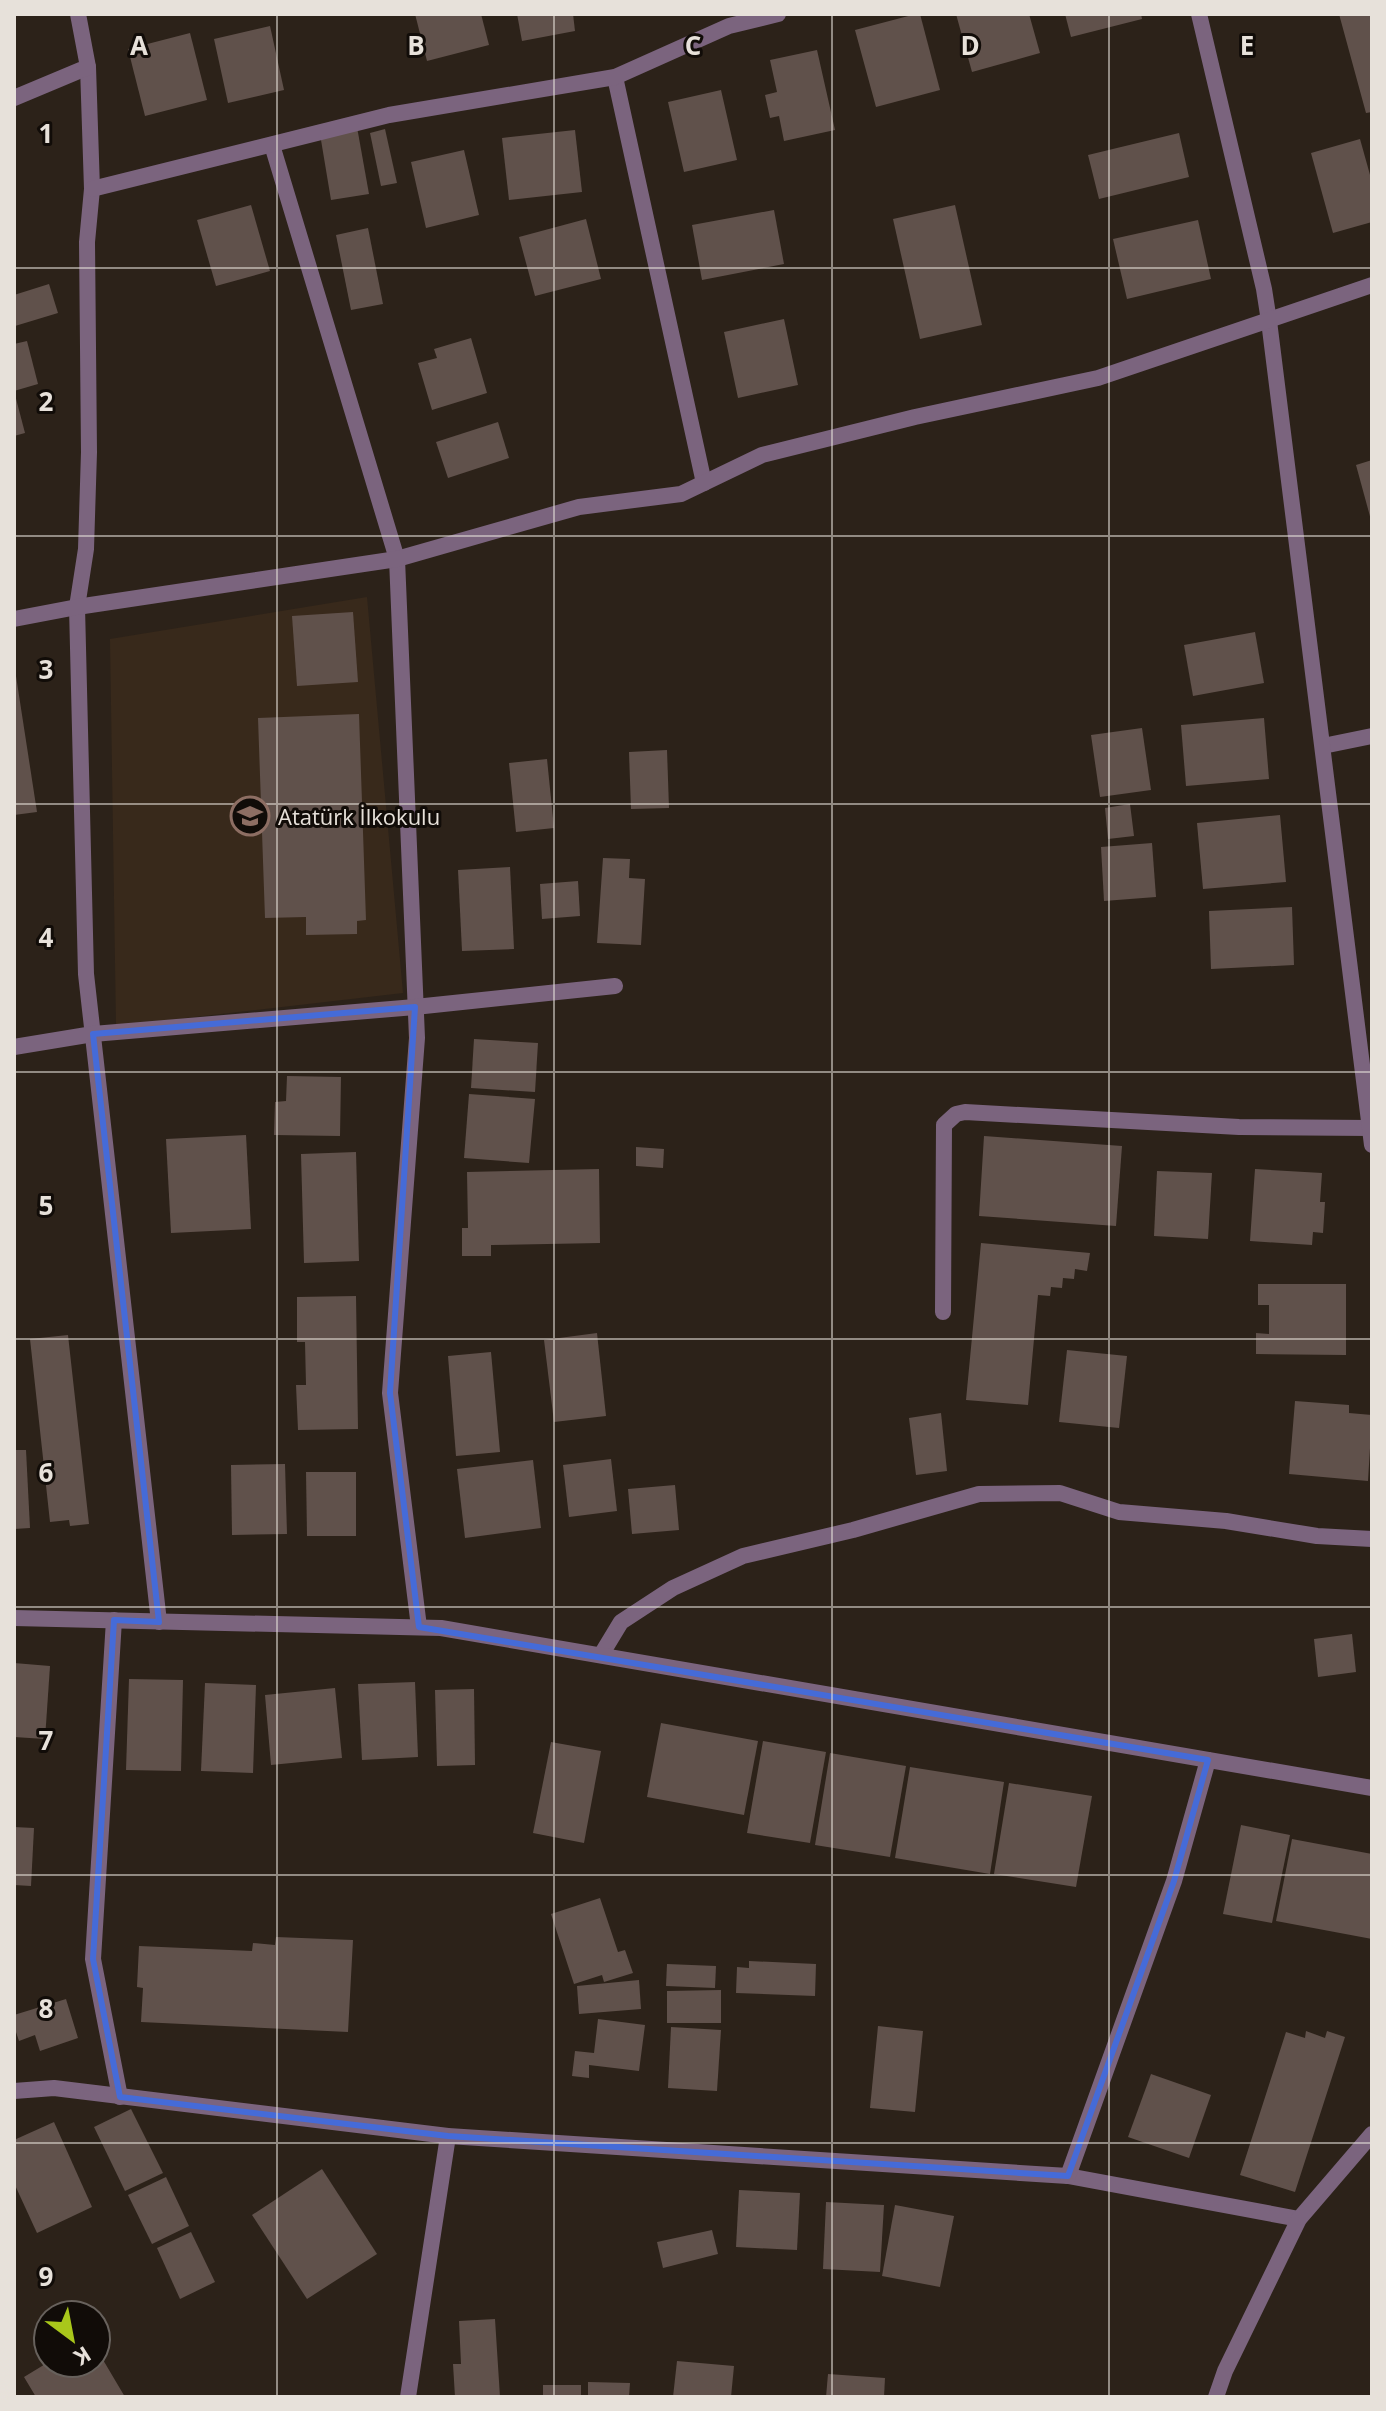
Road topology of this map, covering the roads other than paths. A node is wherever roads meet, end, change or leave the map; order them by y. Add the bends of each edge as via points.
1 (78, 14) edge
2 (778, 14) edge
3 (1199, 14) edge
4 (88, 67) junction
5 (615, 77) junction
6 (14, 98) edge
7 (272, 145) junction
8 (92, 189) junction
9 (1372, 285) edge
10 (1269, 321) junction
11 (704, 483) junction
12 (397, 559) junction
13 (77, 607) junction
14 (14, 619) edge
15 (1372, 736) edge
16 (1323, 746) junction
17 (615, 986) dead end
18 (415, 1007) junction
19 (93, 1034) junction
20 (14, 1047) edge
21 (1372, 1134) edge
22 (943, 1312) dead end
23 (1372, 1539) edge
24 (14, 1618) edge
25 (114, 1620) junction
26 (159, 1622) junction
27 (419, 1627) junction
28 (601, 1655) junction
29 (1208, 1760) junction
30 (1372, 1788) edge
31 (14, 2091) edge
32 (120, 2097) junction
33 (1372, 2134) edge
34 (448, 2136) junction
35 (1068, 2176) junction
36 (1299, 2219) junction
37 (408, 2397) edge
38 (1216, 2397) edge

1 - 4 street
2 - 5 street via 729,26
3 - 10 street
4 - 6 street
4 - 8 street
5 - 7 street via 389,115
5 - 11 street
7 - 8 street
7 - 12 street
8 - 13 street via 87,242 89,452
9 - 10 street
10 - 11 street via 1098,378 762,455
10 - 16 street
11 - 12 street via 681,494 579,507
12 - 13 street
12 - 18 street
13 - 14 street
13 - 19 street via 86,974
15 - 16 street
16 - 21 street
17 - 18 street
18 - 19 street
18 - 27 street via 390,1393
19 - 20 street
19 - 26 street
21 - 22 street via 956,1114 944,1125
23 - 28 street via 1119,1512 1060,1493 979,1494 743,1556 673,1588 621,1622
24 - 25 street
25 - 26 street
25 - 32 street via 93,1959
26 - 27 street
27 - 28 street
28 - 29 street
29 - 30 street
29 - 35 street via 1174,1881
31 - 32 street via 54,2088
32 - 34 street
33 - 36 street
34 - 35 street
34 - 37 street
35 - 36 street
36 - 38 street

